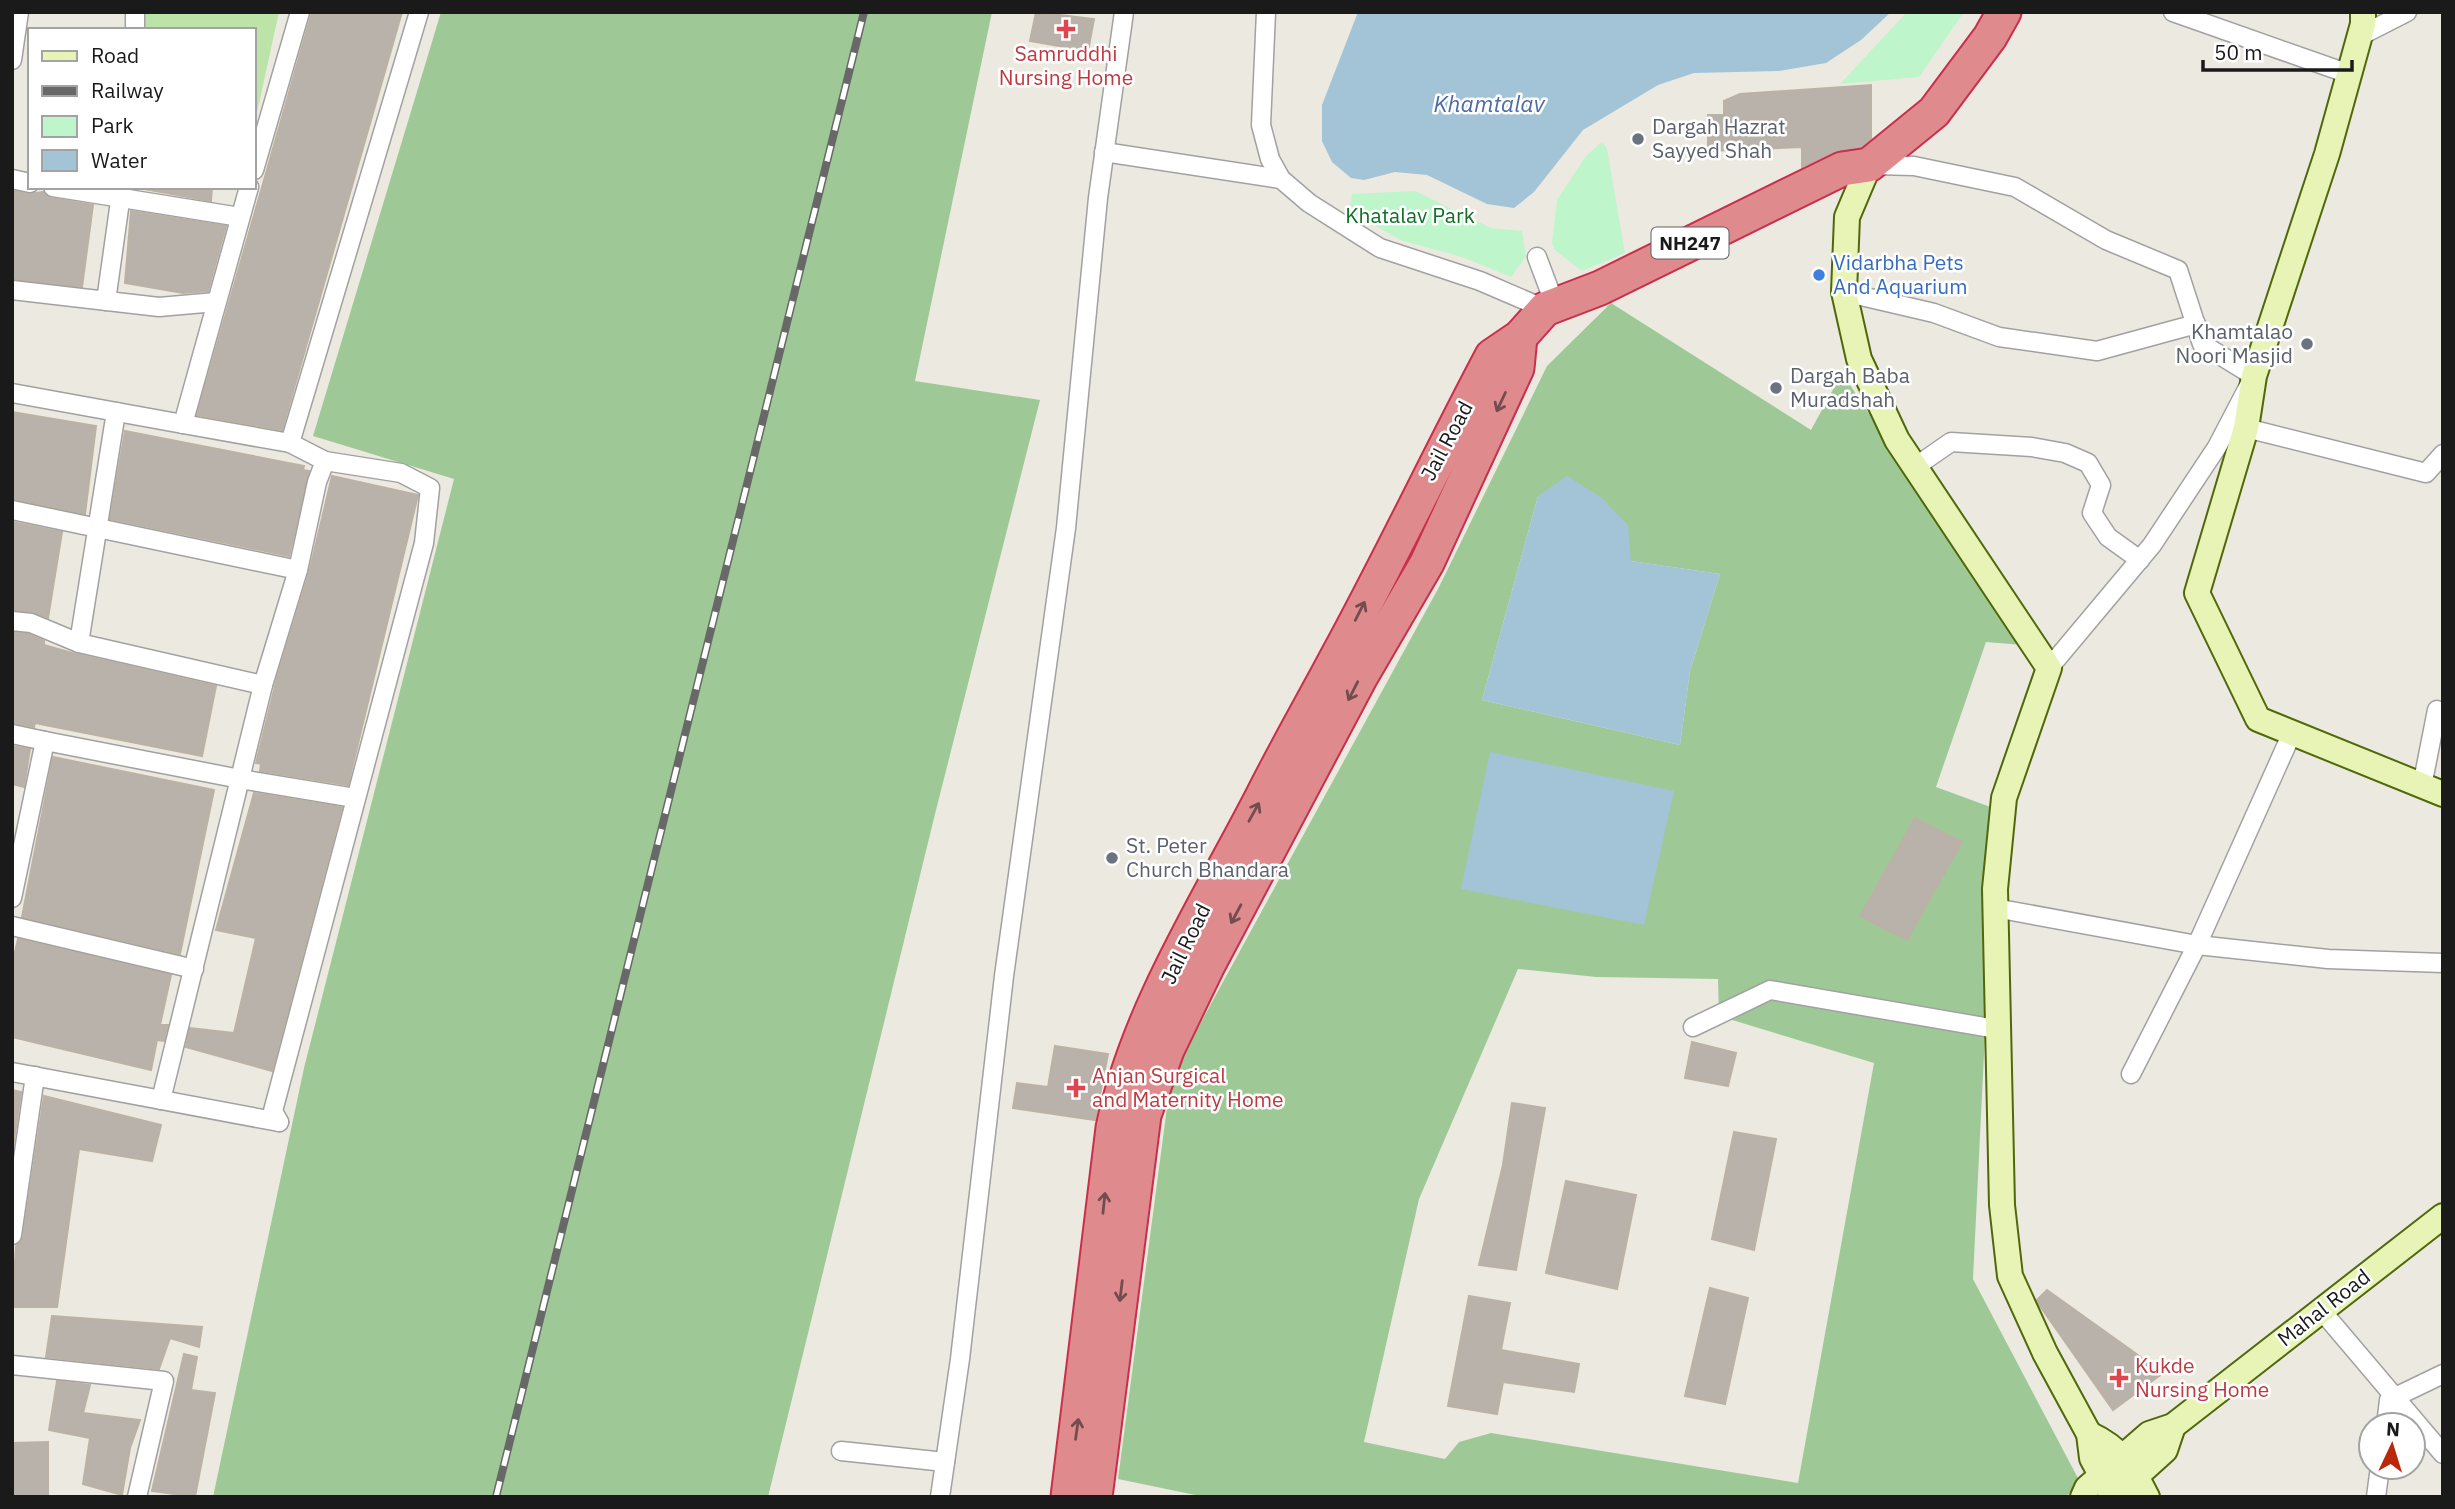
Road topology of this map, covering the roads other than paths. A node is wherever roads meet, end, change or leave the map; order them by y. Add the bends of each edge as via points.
1 (19, 12) edge
2 (300, 12) edge
3 (419, 12) edge
4 (1124, 12) edge
5 (1266, 12) edge
6 (2004, 12) edge
7 (2173, 12) edge
8 (2407, 12) edge
9 (2361, 24) edge
10 (12, 60) edge
11 (2349, 74) junction
12 (261, 115) edge
13 (1104, 152) junction
14 (256, 154) edge
15 (1869, 165) junction
16 (1281, 179) junction
17 (73, 189) edge
18 (248, 189) edge
19 (122, 194) edge
20 (240, 217) junction
21 (1537, 257) dead end
22 (12, 290) edge
23 (1844, 292) junction
24 (106, 301) junction
25 (216, 302) junction
26 (1550, 307) junction
27 (2196, 324) junction
28 (1520, 337) junction
29 (2254, 376) junction
30 (12, 393) edge
31 (117, 412) junction
32 (183, 424) junction
33 (2246, 428) junction
34 (290, 443) junction
35 (2443, 454) edge
36 (325, 461) junction
37 (1915, 467) junction
38 (12, 510) edge
39 (97, 528) junction
40 (2140, 560) junction
41 (298, 570) junction
42 (12, 621) edge
43 (79, 643) junction
44 (2049, 668) junction
45 (263, 685) junction
46 (2437, 710) dead end
47 (2292, 733) junction
48 (12, 734) edge
49 (45, 741) junction
50 (240, 779) junction
51 (2432, 790) edge
52 (355, 798) junction
53 (12, 898) edge
54 (1995, 908) junction
55 (12, 926) edge
56 (2197, 945) junction
57 (2443, 963) edge
58 (194, 969) junction
59 (1693, 1027) dead end
60 (1996, 1029) junction
61 (12, 1072) edge
62 (2131, 1074) dead end
63 (35, 1076) junction
64 (160, 1100) junction
65 (2443, 1216) edge
66 (12, 1235) edge
67 (2321, 1310) junction
68 (12, 1365) edge
69 (2443, 1374) edge
70 (2395, 1397) junction
71 (2388, 1411) edge
72 (2089, 1434) junction
73 (841, 1451) dead end
74 (2443, 1454) edge
75 (945, 1462) junction
76 (2136, 1477) edge
77 (2109, 1490) edge
78 (137, 1497) edge
79 (940, 1497) edge
80 (1068, 1497) edge
81 (1095, 1497) edge
82 (2083, 1497) edge

1 - 10 street
2 - 12 street
3 - 34 street
4 - 13 street
5 - 16 street via 1261,125
6 - 15 highway, NH247 via 1934,112
7 - 11 street
8 - 9 street
9 - 11 main road
11 - 29 main road
12 - 14 street
13 - 16 street
13 - 75 street via 1066,528 1004,975
15 - 23 main road via 1847,216
15 - 26 highway, Jail Road / NH247 via 1842,169 1600,288
15 - 27 street via 1914,166 2015,187 2106,240 2178,270
16 - 26 street via 1309,203 1380,248
17 - 19 street
18 - 20 street
19 - 20 street
19 - 24 street
20 - 25 street
21 - 26 street
22 - 24 street
23 - 27 street via 1934,313 1999,337 2097,351
23 - 37 main road via 1859,359 1897,440
24 - 25 street via 159,307
25 - 32 street
26 - 28 highway, Jail Road / NH247
27 - 29 street via 2202,344
80 -> 28 highway, Jail Road / NH247 via 1112,1128 1122,1085 1150,1017 1230,855 1492,356
28 -> 81 highway, Jail Road via 1517,368 1427,563 1360,678 1167,1050 1144,1115
29 - 33 main road
29 - 40 street via 2217,447
30 - 31 street
31 - 32 street
31 - 39 street
32 - 34 street
33 - 35 street via 2426,473
33 - 47 main road via 2197,593 2258,719
34 - 36 street
36 - 41 street
36 - 52 street via 401,473 430,488 424,543
37 - 40 street via 1951,442 2065,453 2088,463 2101,485 2092,513 2108,537
37 - 44 main road
38 - 39 street
39 - 41 street
39 - 43 street
40 - 44 street
41 - 45 street
42 - 43 street via 31,623
43 - 45 street
44 - 54 main road via 2004,799
45 - 50 street
46 - 51 street
47 - 51 main road
47 - 56 street
48 - 49 street
49 - 50 street
49 - 53 street
50 - 52 street
50 - 58 street
52 - 64 street via 273,1111 279,1122
54 - 56 street
54 - 60 main road
55 - 58 street
56 - 57 street via 2328,959
56 - 62 street
58 - 64 street
59 - 60 street via 1770,990
60 - 72 main road via 2002,1205 2010,1276
61 - 63 street
63 - 64 street
63 - 66 street
65 - 67 main road, Mahal Road
67 - 70 street
67 - 76 main road, Mahal Road via 2173,1426 2148,1434
68 - 78 street via 164,1381
69 - 70 street
70 - 71 street via 2389,1400
70 - 74 street
72 - 76 main road via 2110,1444
72 - 77 main road via 2092,1458
73 - 75 street
75 - 79 street
76 - 77 main road, Mahal Road
77 - 82 main road, Mahal Road via 2087,1488

